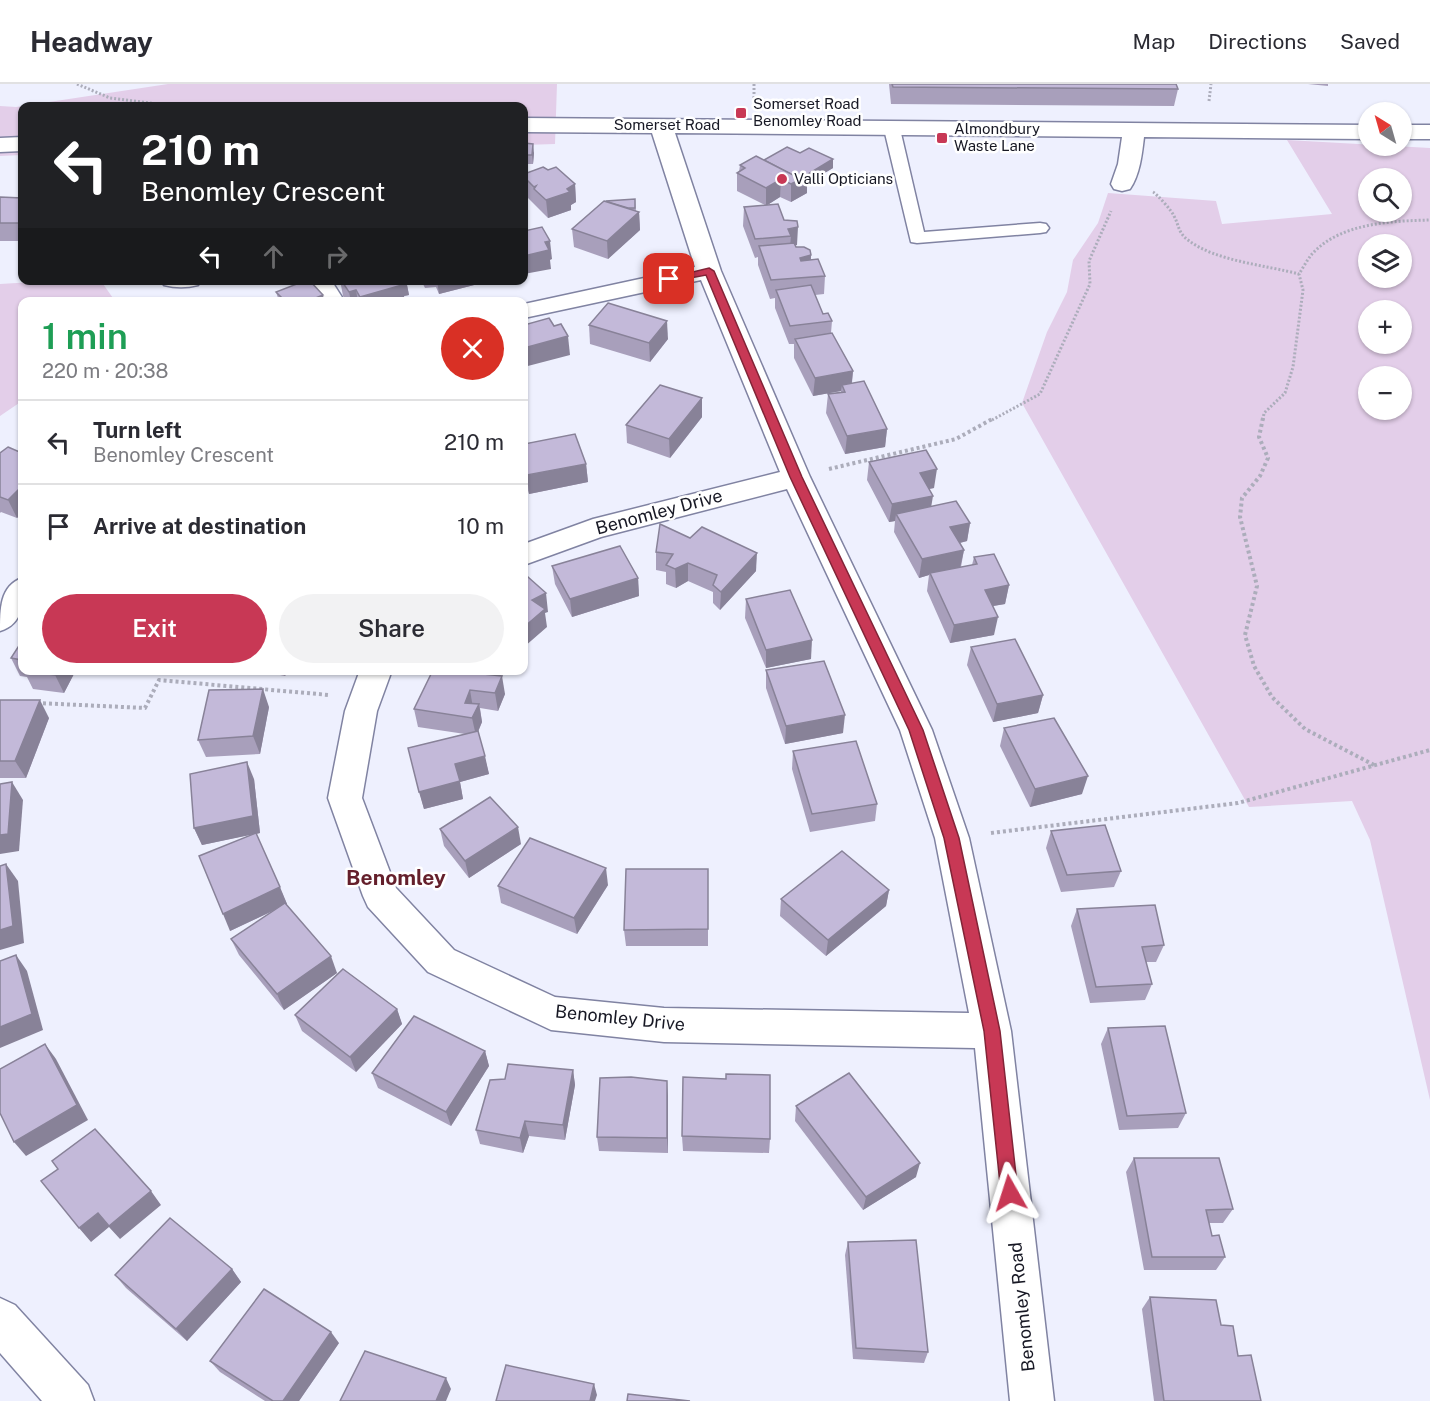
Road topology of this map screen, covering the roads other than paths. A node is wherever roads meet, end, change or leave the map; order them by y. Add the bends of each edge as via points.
1 (528, 125) edge
2 (661, 125) junction
3 (892, 129) junction
4 (1134, 131) junction
5 (1358, 132) edge
6 (1412, 132) edge
7 (1430, 132) edge
8 (18, 144) edge
9 (0, 145) edge
10 (1122, 184) road end
11 (1040, 228) dead end
12 (709, 271) junction
13 (528, 310) edge
14 (796, 477) junction
15 (528, 553) edge
16 (18, 595) edge
17 (0, 620) edge
18 (371, 684) edge
19 (992, 1031) junction
20 (0, 1320) edge
21 (72, 1401) edge
22 (1032, 1401) edge

1 - 2 street, Somerset Road
2 - 3 street, Somerset Road
2 - 12 street, Benomley Road
3 - 4 street, Somerset Road
3 - 11 lane via 917,238
4 - 5 street, Somerset Road
4 - 10 street
6 - 7 street
8 - 9 street
12 - 13 street
12 - 14 street, Benomley Road
14 - 15 street, Benomley Drive via 593,529
14 - 19 street, Benomley Road via 916,730 952,838
16 - 17 street
18 - 19 street, Benomley Drive via 361,711 345,798 381,896 441,961 551,1013 664,1025
19 - 22 street, Benomley Road
20 - 21 street

